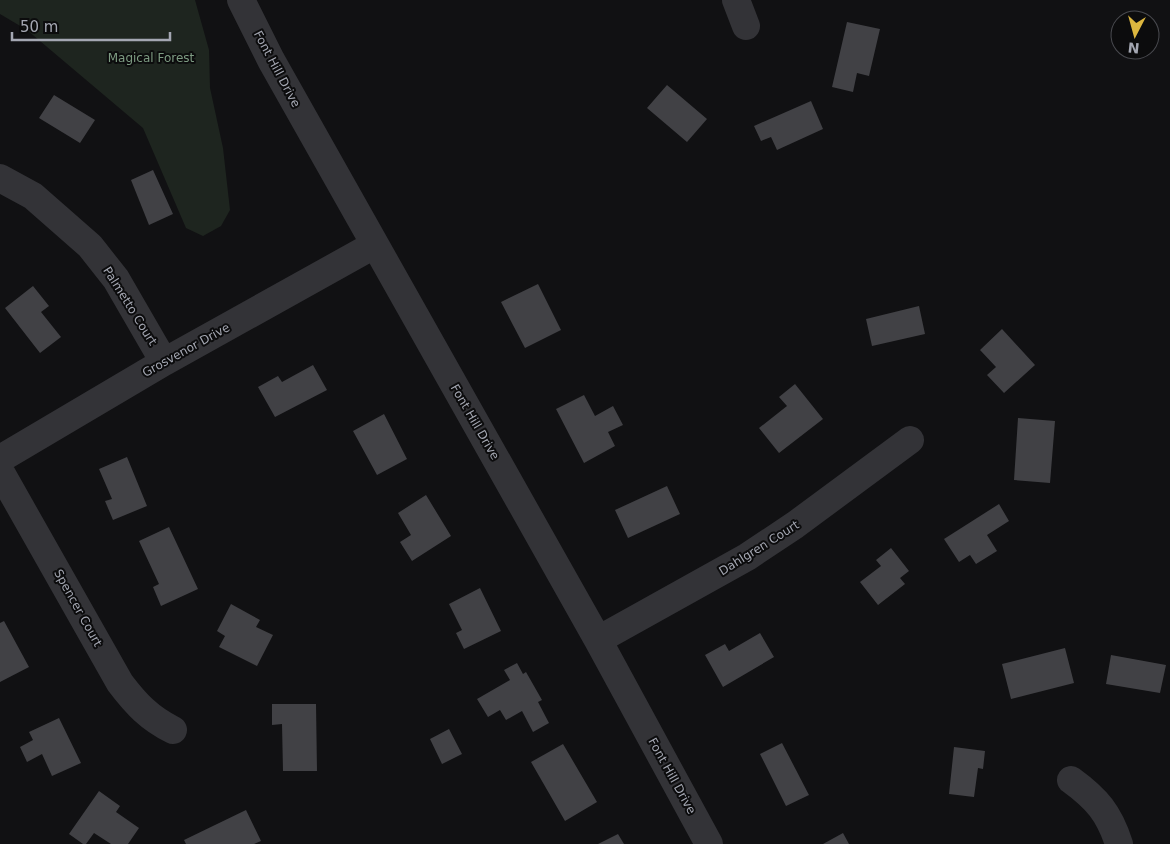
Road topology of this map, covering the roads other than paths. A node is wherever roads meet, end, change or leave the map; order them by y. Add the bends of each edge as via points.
1 (241, 0) edge
2 (736, 0) edge
3 (746, 26) dead end
4 (0, 178) edge
5 (374, 245) junction
6 (164, 362) junction
7 (910, 440) dead end
8 (0, 459) edge
9 (0, 471) edge
10 (598, 640) junction
11 (173, 730) dead end
12 (1070, 780) dead end
13 (709, 844) edge
14 (1119, 844) edge

1 - 5 street, Font Hill Drive
2 - 3 street
4 - 6 street, Palmetto Court via 33,196 90,246 116,280
5 - 6 street, Grosvenor Drive
5 - 10 street, Font Hill Drive
6 - 8 street, Grosvenor Drive
7 - 10 street, Dahlgren Court via 747,557
9 - 11 street, Spencer Court via 120,683 136,704
10 - 13 street, Font Hill Drive
12 - 14 street via 1090,794 1105,811

